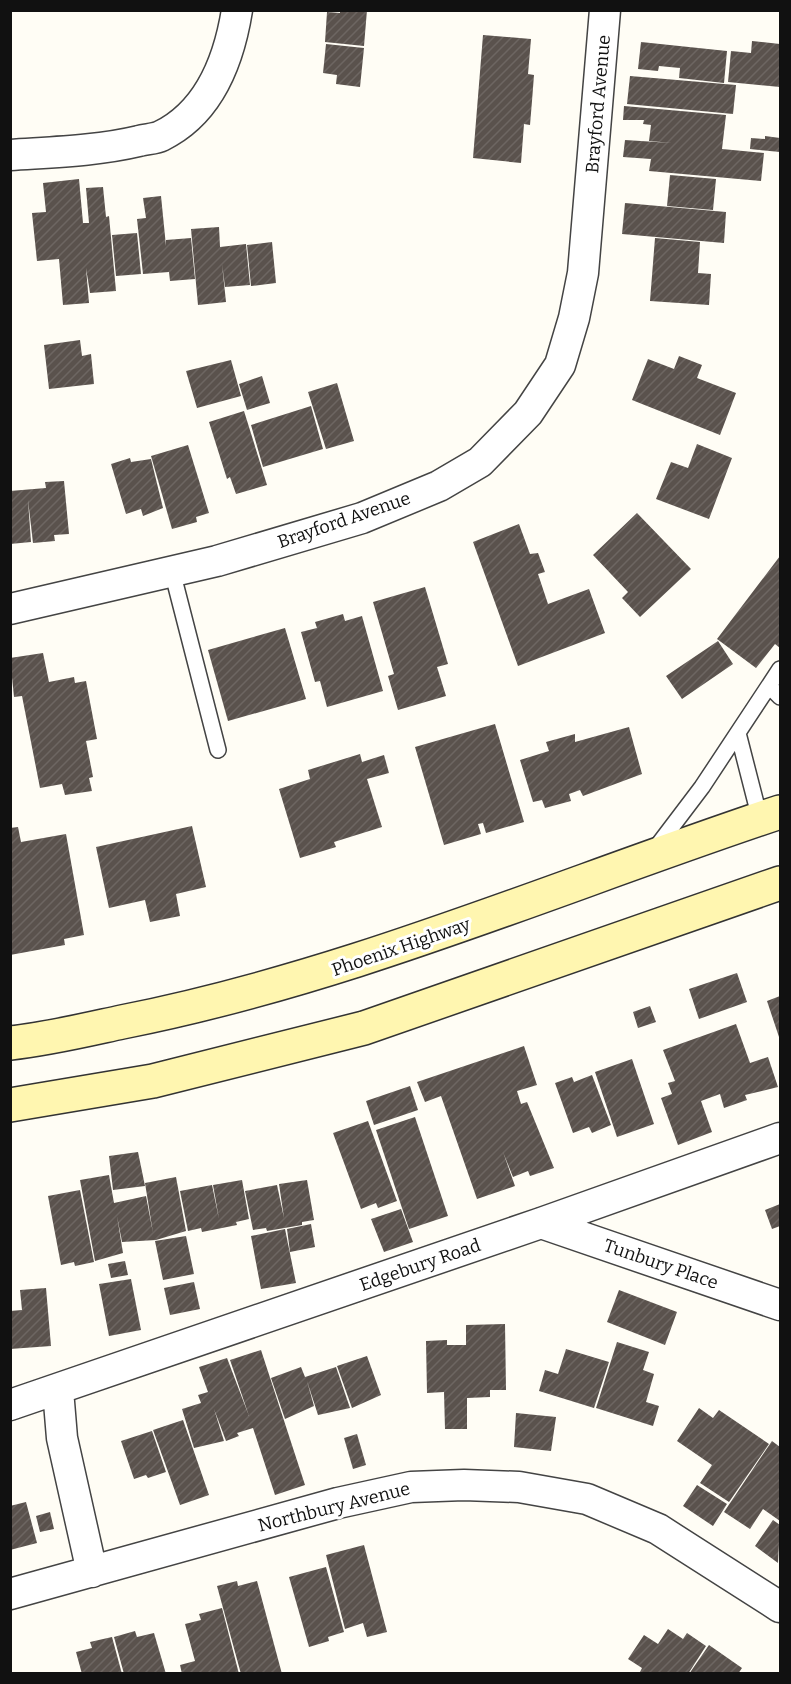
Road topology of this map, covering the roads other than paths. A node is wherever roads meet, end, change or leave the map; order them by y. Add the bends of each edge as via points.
1 (237, 10) edge
2 (605, 10) edge
3 (10, 155) edge
4 (172, 571) junction
5 (10, 609) edge
6 (780, 669) edge
7 (769, 686) junction
8 (780, 697) edge
9 (738, 733) junction
10 (219, 750) dead end
11 (770, 815) edge
12 (648, 859) junction
13 (780, 883) edge
14 (10, 1043) edge
15 (10, 1105) edge
16 (780, 1138) edge
17 (541, 1223) junction
18 (780, 1305) edge
19 (58, 1390) junction
20 (10, 1405) edge
21 (92, 1572) junction
22 (10, 1594) edge
23 (780, 1607) edge

1 - 3 street via 233,37 219,77 194,112 161,136 124,145
2 - 4 street, Brayford Avenue via 583,273 560,365 528,413 480,462 439,486 362,518
4 - 5 street, Brayford Avenue
4 - 10 lane
6 - 7 lane
7 - 8 lane
7 - 9 lane
9 - 11 lane
9 - 12 lane
11 - 12 main road, Phoenix Highway
12 - 14 main road, Phoenix Highway via 320,974 183,1010
13 - 15 main road via 364,1029 153,1081
16 - 17 street, Edgebury Road
17 - 18 street, Tunbury Place
17 - 19 street, Edgebury Road
19 - 20 street, Edgebury Road
19 - 21 street via 62,1438
21 - 22 street, Northbury Avenue
21 - 23 street, Northbury Avenue via 338,1503 411,1487 519,1487 587,1499 658,1529

